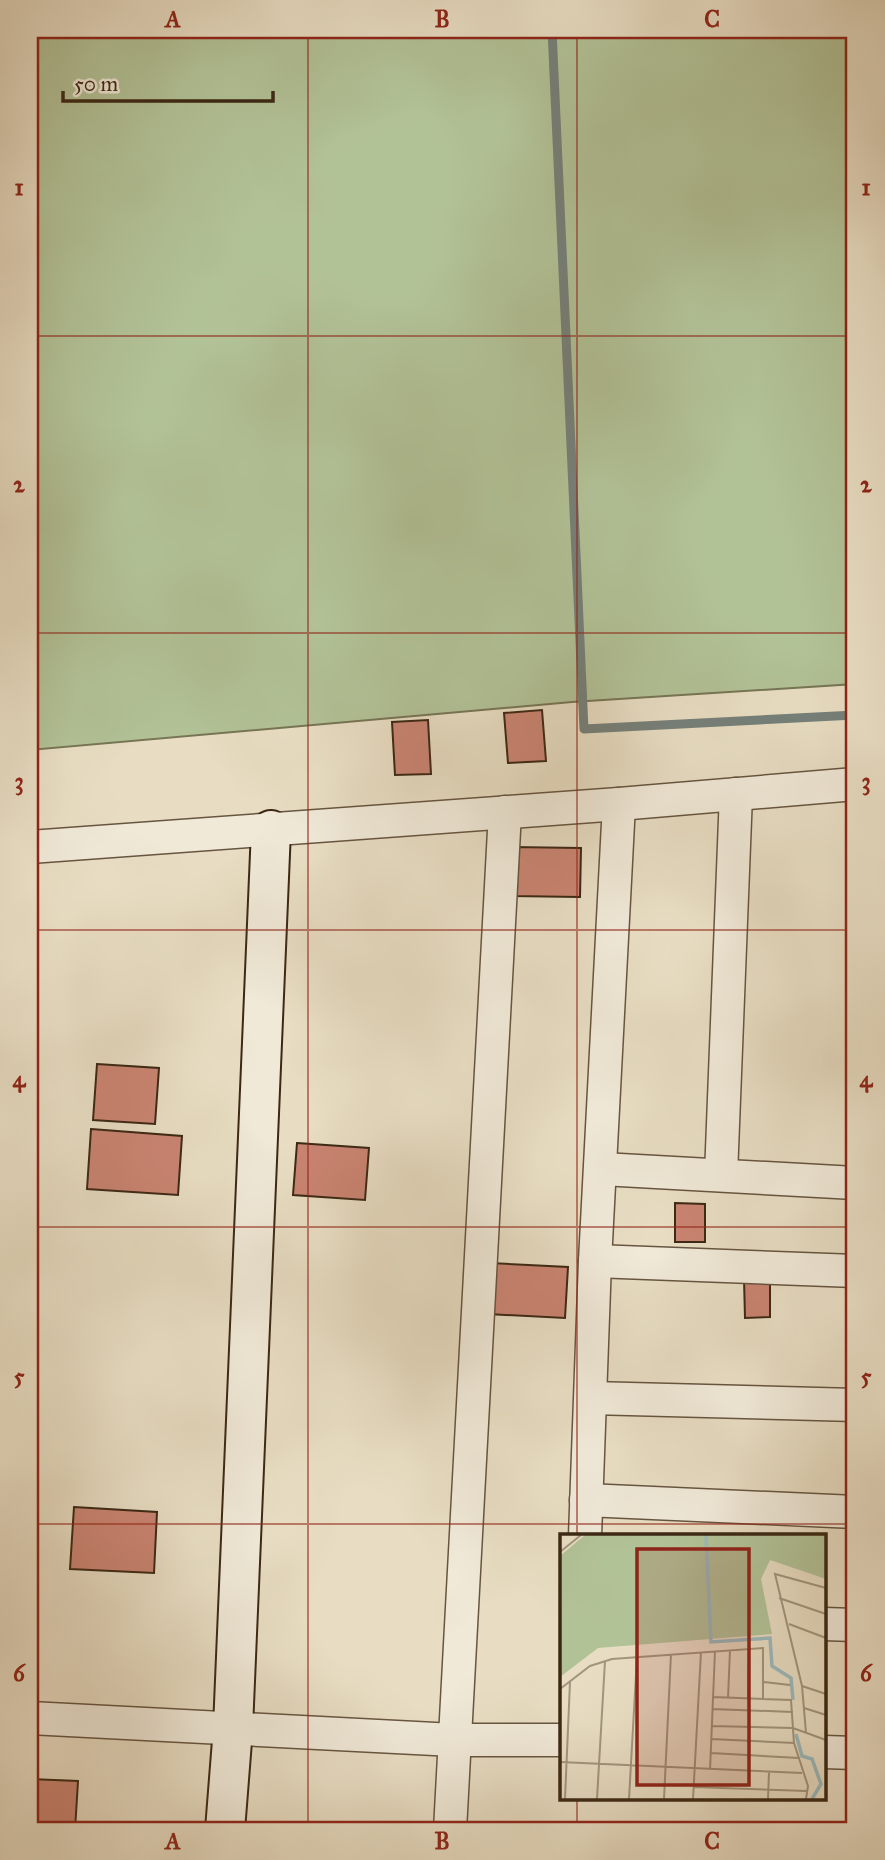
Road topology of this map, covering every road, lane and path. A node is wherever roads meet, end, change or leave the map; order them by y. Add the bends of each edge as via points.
1 (855, 784) edge
2 (736, 794) junction
3 (619, 804) junction
4 (505, 812) junction
5 (271, 830) junction
6 (30, 847) edge
7 (602, 1169) junction
8 (721, 1175) junction
9 (855, 1182) edge
10 (595, 1261) junction
11 (855, 1271) edge
12 (591, 1398) junction
13 (855, 1405) edge
14 (586, 1500) junction
15 (855, 1512) edge
16 (584, 1534) edge
17 (826, 1624) edge
18 (855, 1625) edge
19 (30, 1718) edge
20 (233, 1728) junction
21 (454, 1740) junction
22 (560, 1740) edge
23 (826, 1752) edge
24 (855, 1753) edge
25 (225, 1830) edge
26 (450, 1830) edge

1 - 2 street
2 - 3 street
2 - 8 street
3 - 4 street
3 - 7 street
4 - 5 street
4 - 21 street
5 - 6 street
5 - 20 street
7 - 8 street
7 - 10 street
8 - 9 street
10 - 11 street
10 - 12 street
12 - 13 street
12 - 14 street
14 - 15 street
14 - 16 street
17 - 18 street
19 - 20 street
20 - 21 street
20 - 25 street
21 - 22 street
21 - 26 street
23 - 24 street

